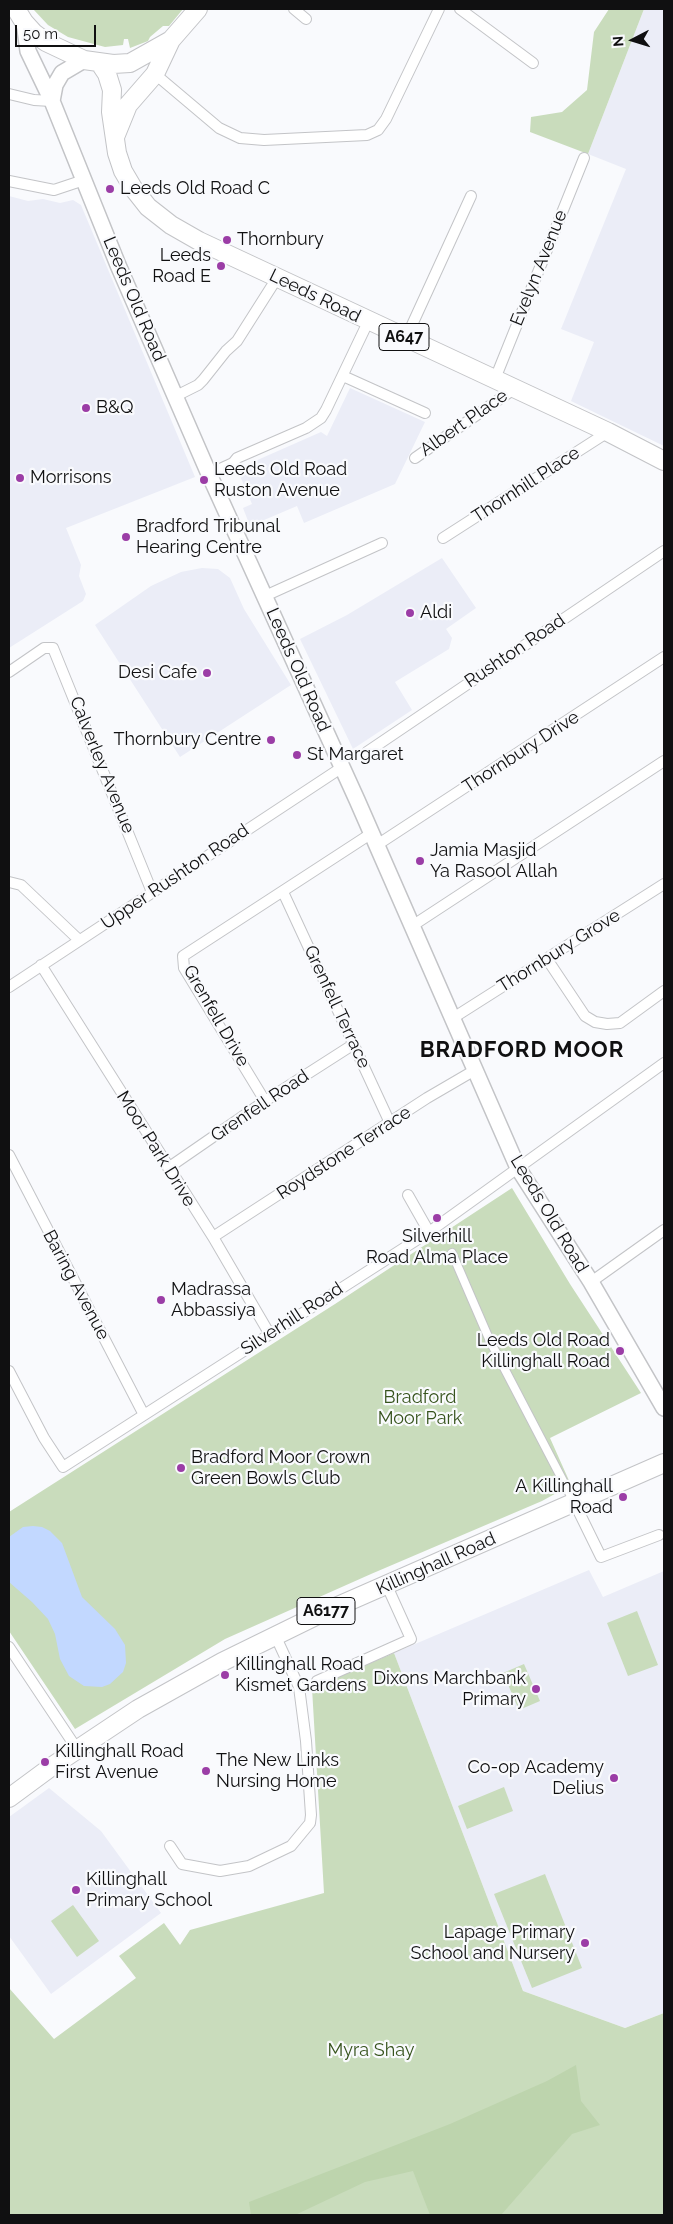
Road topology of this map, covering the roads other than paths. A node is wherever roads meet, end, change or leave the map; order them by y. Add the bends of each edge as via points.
1 (198, 9) edge
2 (294, 9) edge
3 (439, 9) edge
4 (460, 9) edge
5 (20, 15) edge
6 (306, 19) dead end
7 (171, 40) junction
8 (91, 61) junction
9 (534, 63) dead end
10 (155, 74) junction
11 (9, 94) edge
12 (52, 101) junction
13 (115, 139) junction
14 (584, 158) dead end
15 (84, 180) junction
16 (9, 181) edge
17 (471, 196) dead end
18 (277, 278) junction
19 (368, 322) junction
20 (406, 338) junction
21 (342, 376) junction
22 (495, 379) junction
23 (514, 389) junction
24 (176, 396) junction
25 (425, 413) dead end
26 (608, 432) junction
27 (415, 458) dead end
28 (664, 461) edge
29 (210, 474) junction
30 (443, 538) dead end
31 (382, 543) dead end
32 (664, 551) edge
33 (265, 596) junction
34 (664, 657) edge
35 (9, 672) edge
36 (367, 752) dead end
37 (664, 761) edge
38 (341, 768) junction
39 (374, 839) junction
40 (9, 882) edge
41 (664, 884) edge
42 (152, 892) junction
43 (283, 892) junction
44 (412, 926) junction
45 (79, 940) junction
46 (547, 959) junction
47 (41, 965) junction
48 (9, 987) edge
49 (664, 991) edge
50 (453, 1018) junction
51 (354, 1044) junction
52 (664, 1063) edge
53 (475, 1070) junction
54 (265, 1101) junction
55 (390, 1124) junction
56 (9, 1155) edge
57 (168, 1168) junction
58 (518, 1168) junction
59 (408, 1195) dead end
60 (664, 1230) edge
61 (429, 1232) junction
62 (213, 1237) junction
63 (452, 1253) dead end
64 (591, 1282) junction
65 (269, 1333) junction
66 (9, 1371) edge
67 (664, 1408) edge
68 (144, 1415) junction
69 (664, 1463) edge
70 (574, 1502) junction
71 (659, 1535) dead end
72 (387, 1586) junction
73 (274, 1635) junction
74 (9, 1647) edge
75 (317, 1681) dead end
76 (77, 1749) junction
77 (9, 1798) edge
78 (170, 1846) dead end

1 - 7 highway
2 - 6 street
3 - 10 street via 386,119 378,130 367,136 240,138 218,128
4 - 9 street
5 - 8 highway via 46,42
5 - 12 main road via 28,51
7 - 8 highway via 130,63
7 - 10 highway
8 - 12 main road via 62,72
8 - 13 highway, Leeds Road / A647 via 107,74 112,90 110,112
10 - 13 highway via 128,105
11 - 12 street
12 - 15 main road, Leeds Old Road
13 - 18 highway, Leeds Road / A647 via 123,171 132,188 162,218 199,242
14 - 22 street, Evelyn Avenue
15 - 16 street via 54,190
15 - 24 main road, Leeds Old Road
17 - 20 street
18 - 19 highway, Leeds Road / A647
18 - 24 street via 237,341 204,380
19 - 20 highway, Leeds Road / A647
19 - 21 street
20 - 22 highway, Leeds Road / A647
21 - 25 street
21 - 29 street via 326,410 314,424 237,458
22 - 23 highway, Leeds Road / A647
23 - 26 highway, Leeds Road / A647
23 - 27 street, Albert Place
24 - 29 main road, Leeds Old Road
26 - 28 highway, Leeds Road / A647
26 - 30 street, Thornhill Place
29 - 33 main road, Leeds Old Road
31 - 33 street
32 - 36 street, Rushton Road
33 - 38 main road, Leeds Old Road
34 - 39 street, Thornbury Drive
35 - 42 street, Calverley Avenue via 44,648 53,648
37 - 44 street
38 - 39 main road, Leeds Old Road
38 - 42 street, Upper Rushton Road
39 - 43 street, Thornbury Drive
39 - 44 main road, Leeds Old Road
40 - 45 street via 20,885
41 - 46 street, Thornbury Grove
42 - 45 street, Upper Rushton Road
43 - 51 street, Grenfell Terrace
43 - 54 street, Grenfell Drive via 183,956 184,968
44 - 50 main road, Leeds Old Road
45 - 47 street, Upper Rushton Road
46 - 49 street via 585,1016 595,1022 620,1023
46 - 50 street, Thornbury Grove
47 - 48 street, Upper Rushton Road
47 - 57 street, Moor Park Drive
50 - 53 main road, Leeds Old Road
51 - 54 street, Grenfell Road
51 - 55 street, Grenfell Terrace
52 - 58 street, Silverhill Road
53 - 55 street, Roydstone Terrace
53 - 58 main road, Leeds Old Road
54 - 57 street, Grenfell Road
55 - 62 street, Roydstone Terrace
56 - 68 street, Baring Avenue
57 - 62 street, Moor Park Drive
58 - 61 street, Silverhill Road
58 - 64 main road, Leeds Old Road
59 - 61 street
60 - 64 street
61 - 65 street, Silverhill Road
62 - 65 street, Moor Park Drive
63 - 70 street via 490,1341
64 - 67 main road, Leeds Old Road
65 - 68 street, Silverhill Road
66 - 68 street, Silverhill Road via 63,1467
69 - 70 highway, Killinghall Road / A6177
70 - 71 street via 602,1558
70 - 72 highway, Killinghall Road / A6177
72 - 73 highway, Killinghall Road / A6177
72 - 75 street via 411,1639
73 - 76 highway, Killinghall Road / A6177 via 138,1709
73 - 78 street via 299,1687 306,1741 310,1823 291,1846 249,1866 220,1871 182,1864
74 - 76 street
76 - 77 highway, Killinghall Road / A6177

